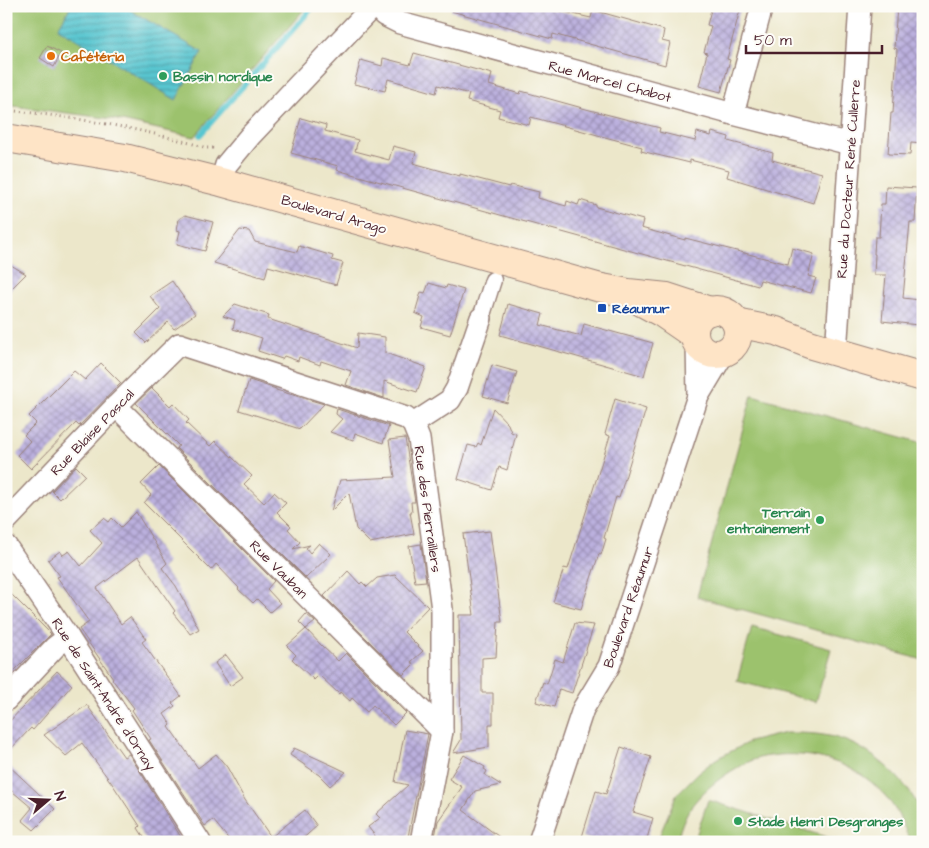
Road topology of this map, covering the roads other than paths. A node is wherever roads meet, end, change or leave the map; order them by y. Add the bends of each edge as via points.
1 (374, 6) edge
2 (762, 6) edge
3 (860, 6) edge
4 (733, 114) junction
5 (6, 138) edge
6 (6, 144) edge
7 (37, 144) junction
8 (850, 144) junction
9 (221, 182) junction
10 (493, 280) dead end
11 (628, 293) junction
12 (710, 311) junction
13 (480, 318) joint
14 (696, 339) junction
15 (731, 340) junction
16 (824, 349) junction
17 (923, 377) edge
18 (698, 396) junction
19 (116, 406) junction
20 (414, 424) junction
21 (6, 522) edge
22 (6, 546) edge
23 (68, 637) junction
24 (6, 700) edge
25 (442, 731) junction
26 (200, 842) edge
27 (420, 842) edge
28 (539, 842) edge

1 - 4 street, Rue Marcel Chabot via 400,23
1 - 9 street via 250,136 226,165
2 - 4 street
3 - 8 street, Rue du Docteur René Cullerre
4 - 8 street, Rue Marcel Chabot
5 - 7 main road, Boulevard Arago
6 - 7 main road, Boulevard Arago
7 - 9 main road, Boulevard Arago via 125,158
8 - 16 street, Rue du Docteur René Cullerre
9 - 11 main road, Boulevard Arago via 510,264
10 - 13 street
11 - 12 main road, Boulevard Arago via 667,297
11 - 14 main road, Boulevard Arago
12 - 14 main road via 696,323
12 - 15 main road via 727,313
13 - 20 street via 450,400
14 - 15 main road via 708,352 716,354
14 - 18 street, Boulevard Réaumur
15 - 16 main road via 776,331
15 - 18 street, Boulevard Réaumur
16 - 17 main road
18 - 28 street, Boulevard Réaumur via 609,666 583,709
19 - 20 street, Rue Blaise Pascal via 179,344 398,414
19 - 21 street, Rue Blaise Pascal
19 - 25 street, Rue Vauban
20 - 25 street, Rue des Pierraillers via 419,439 442,610
22 - 23 street, Rue de Saint-André d'Ornay
23 - 24 street
23 - 26 street, Rue de Saint-André d'Ornay
25 - 27 street, Rue des Pierraillers

